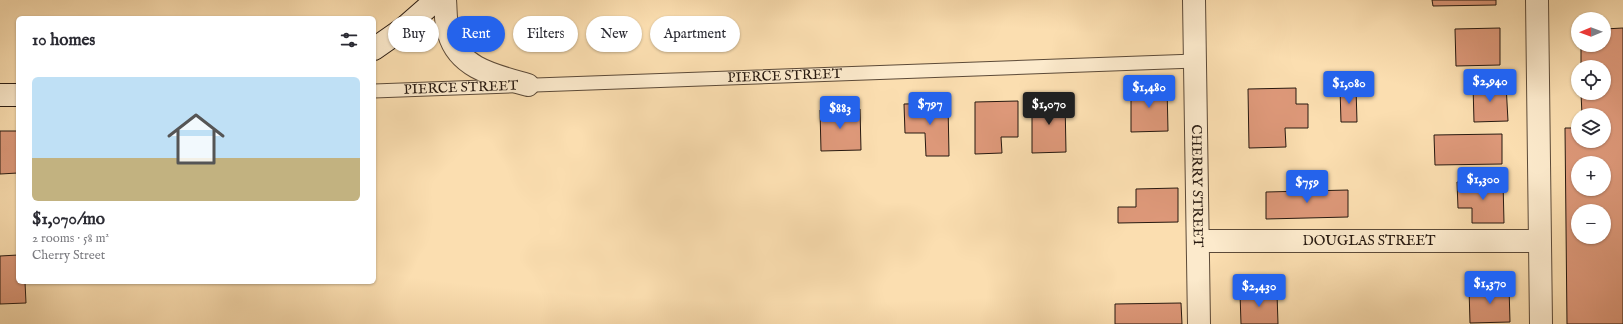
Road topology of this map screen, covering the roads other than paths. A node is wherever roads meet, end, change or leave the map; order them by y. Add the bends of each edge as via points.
1 (436, 0) edge
2 (445, 0) edge
3 (1194, 0) edge
4 (1537, 0) edge
5 (376, 48) edge
6 (1195, 61) junction
7 (528, 85) junction
8 (376, 91) edge
9 (16, 95) edge
10 (0, 96) edge
11 (1539, 241) junction
12 (1198, 242) junction
13 (1199, 324) edge
14 (1541, 324) edge

1 - 5 street via 404,28
2 - 7 street via 449,34 460,55 482,70
3 - 6 street, CHERRY STREET
4 - 11 street
6 - 7 lane, PIERCE STREET
6 - 12 street, CHERRY STREET
7 - 8 lane, PIERCE STREET
9 - 10 street
11 - 12 street, DOUGLAS STREET
11 - 14 street
12 - 13 street, CHERRY STREET

